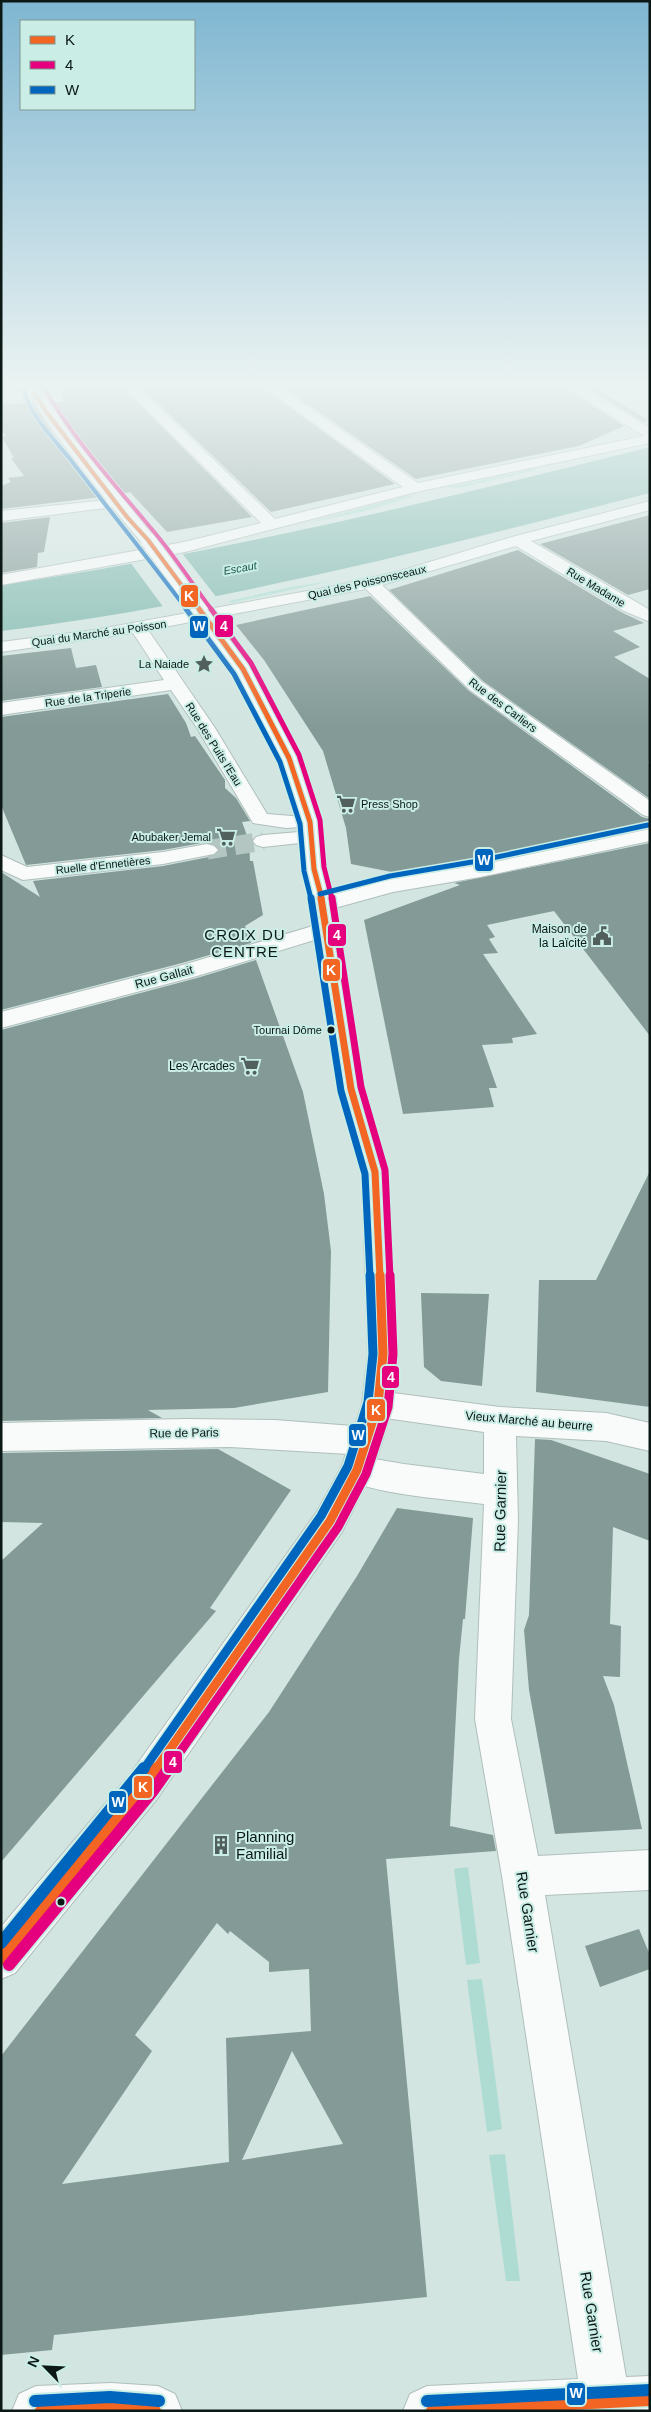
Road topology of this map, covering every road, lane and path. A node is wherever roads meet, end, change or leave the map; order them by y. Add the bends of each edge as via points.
1 (115, 501) edge
2 (247, 501) edge
3 (366, 501) edge
4 (117, 503) junction
5 (650, 505) edge
6 (1, 516) edge
7 (272, 525) junction
8 (518, 540) junction
9 (1, 580) edge
10 (370, 583) junction
11 (226, 612) joint
12 (650, 617) edge
13 (138, 628) junction
14 (1, 647) edge
15 (176, 684) junction
16 (1, 709) edge
17 (650, 811) edge
18 (310, 830) junction
19 (650, 835) edge
20 (264, 841) tunnel mouth
21 (207, 850) tunnel mouth
22 (1, 861) edge
23 (324, 916) junction
24 (1, 1020) edge
25 (378, 1404) junction
26 (500, 1421) junction
27 (1, 1437) edge
28 (650, 1437) edge
29 (361, 1455) junction
30 (502, 1490) junction
31 (650, 1870) edge
32 (522, 1876) junction
33 (1, 1959) edge
34 (620, 2404) edge
35 (36, 2411) edge
36 (158, 2411) edge
37 (427, 2411) edge

1 - 4 street
2 - 7 street
3 - 7 street
4 - 6 street
4 - 18 street, bridge via 243,669 289,758
5 - 8 street, Quai des Poissonsceaux
7 - 9 street via 224,539
8 - 10 street, Quai des Poissonsceaux
8 - 12 street, Rue Madame
10 - 11 street, Quai des Poissonsceaux
10 - 17 street, Rue des Carliers via 476,686
11 - 13 street, Quai du Marché au Poisson
13 - 14 street, Quai du Marché au Poisson
13 - 15 street, Rue des Puits l'Eau
15 - 16 street, Rue de la Triperie
15 - 18 street, Rue des Puits l'Eau via 260,819 286,822
18 - 20 street
18 - 23 street
19 - 23 street, Rue Gallait via 392,886
21 - 22 street, Ruelle d'Ennetières via 23,874
23 - 24 street, Rue Gallait via 189,971
23 - 25 street via 351,1089 375,1172 383,1354
25 - 26 street, Vieux Marché au beurre
25 - 29 street
26 - 28 street, Vieux Marché au beurre via 606,1427
26 - 30 street, Rue Garnier
27 - 29 street, Rue de Paris via 213,1432 330,1437
29 - 30 street via 404,1479
29 - 33 street via 330,1521 144,1786
30 - 32 street, Rue Garnier via 493,1719
31 - 32 street
32 - 34 street, Rue Garnier via 597,2340
34 - 37 street
35 - 36 street via 111,2407

